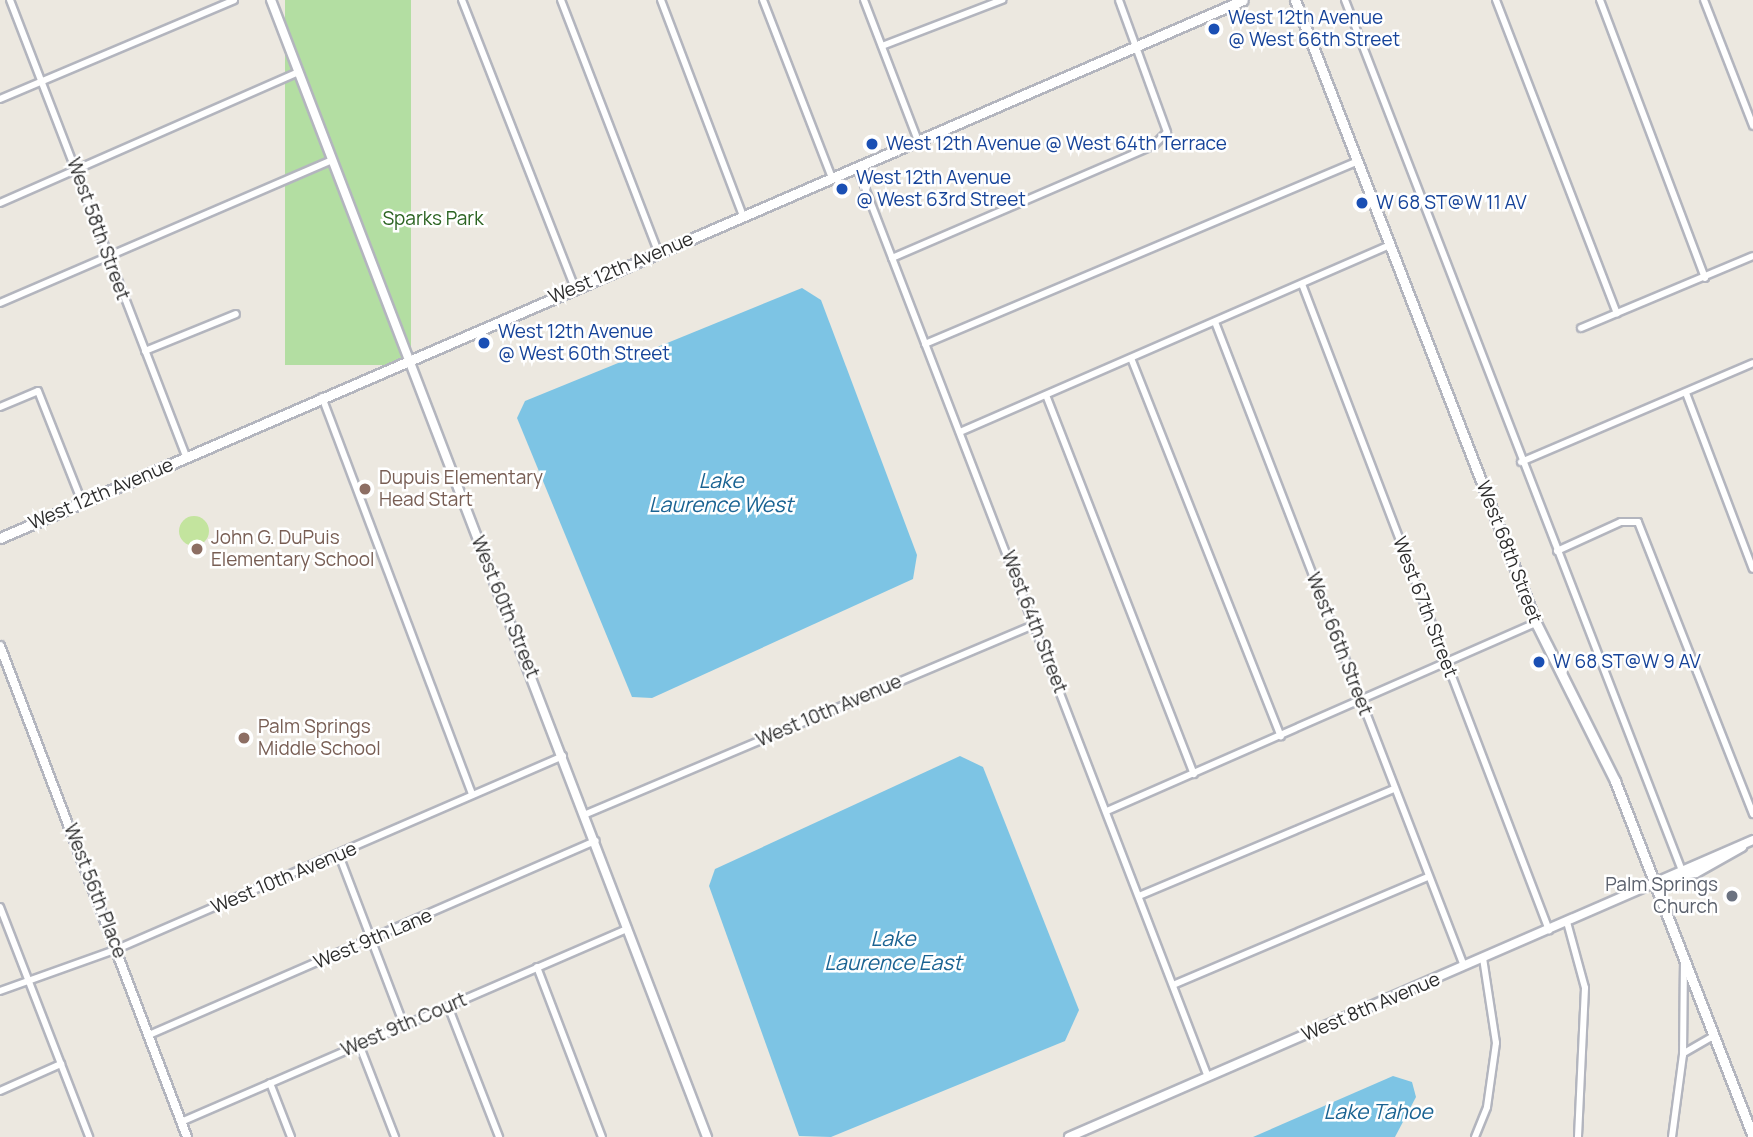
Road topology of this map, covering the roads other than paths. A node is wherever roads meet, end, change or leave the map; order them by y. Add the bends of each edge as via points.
1 (10, 0) edge
2 (234, 0) edge
3 (271, 0) edge
4 (463, 0) edge
5 (561, 0) edge
6 (661, 0) edge
7 (763, 0) edge
8 (864, 0) edge
9 (1002, 0) edge
10 (1119, 0) edge
11 (1243, 0) edge
12 (1295, 0) edge
13 (1345, 0) edge
14 (1496, 0) edge
15 (1600, 0) edge
16 (1704, 0) edge
17 (1137, 46) junction
18 (882, 47) junction
19 (299, 72) junction
20 (43, 81) junction
21 (0, 99) edge
22 (1753, 127) edge
23 (918, 141) junction
24 (332, 160) junction
25 (1358, 161) junction
26 (857, 167) junction
27 (76, 169) junction
28 (832, 178) junction
29 (0, 203) edge
30 (743, 216) junction
31 (1391, 245) junction
32 (658, 251) junction
33 (1753, 256) edge
34 (108, 258) junction
35 (892, 258) junction
36 (1706, 278) junction
37 (1301, 284) junction
38 (575, 288) junction
39 (0, 303) edge
40 (1618, 313) junction
41 (236, 314) dead end
42 (1215, 322) junction
43 (1581, 328) dead end
44 (925, 344) junction
45 (145, 351) junction
46 (1131, 358) junction
47 (408, 360) junction
48 (1753, 363) edge
49 (1686, 393) junction
50 (1046, 395) junction
51 (322, 397) junction
52 (0, 407) edge
53 (960, 432) junction
54 (186, 457) junction
55 (1521, 462) junction
56 (82, 502) junction
57 (0, 538) edge
58 (1557, 551) junction
59 (1753, 569) edge
60 (1536, 623) junction
61 (1035, 624) junction
62 (0, 646) edge
63 (1446, 662) junction
64 (1361, 702) junction
65 (1281, 736) junction
66 (564, 755) junction
67 (1194, 774) junction
68 (1394, 789) junction
69 (472, 795) junction
70 (1107, 811) junction
71 (586, 814) junction
72 (1753, 814) edge
73 (596, 841) junction
74 (1750, 842) edge
75 (339, 855) junction
76 (1681, 868) junction
77 (1672, 876) junction
78 (1427, 877) junction
79 (1654, 884) junction
80 (1139, 896) junction
81 (0, 907) edge
82 (1567, 922) junction
83 (628, 929) junction
84 (1549, 930) junction
85 (371, 940) junction
86 (117, 950) junction
87 (1483, 958) junction
88 (1684, 960) junction
89 (537, 967) junction
90 (1464, 967) junction
91 (29, 979) junction
92 (1173, 985) junction
93 (0, 991) edge
94 (448, 1006) junction
95 (404, 1025) junction
96 (149, 1035) junction
97 (1714, 1036) junction
98 (359, 1044) junction
99 (1683, 1055) junction
100 (61, 1064) junction
101 (1208, 1077) junction
102 (270, 1083) junction
103 (0, 1091) edge
104 (1753, 1107) edge
105 (1743, 1111) junction
106 (181, 1122) junction
107 (1753, 1136) edge
108 (89, 1137) edge
109 (187, 1137) edge
110 (291, 1137) edge
111 (395, 1137) edge
112 (499, 1137) edge
113 (602, 1137) edge
114 (707, 1137) edge
115 (1069, 1137) edge
116 (1475, 1137) edge
117 (1578, 1137) edge
118 (1672, 1137) edge

1 - 20 street, West 58th Street
2 - 20 street
3 - 19 street, West 60th Street
4 - 38 street
5 - 32 street
6 - 30 street
7 - 28 street
8 - 18 street
9 - 18 street
10 - 17 street
11 - 17 main road, West 12th Avenue
12 - 25 main road, West 68th Street
13 - 55 street
14 - 40 street
15 - 36 street
16 - 22 street
17 - 23 main road, West 12th Avenue
17 - 35 street via 1168,124 1154,145
18 - 23 street
19 - 24 street, West 60th Street
19 - 27 street
20 - 21 street
20 - 27 street, West 58th Street
23 - 26 main road, West 12th Avenue
24 - 34 street
24 - 47 street, West 60th Street
25 - 31 main road, West 68th Street
25 - 44 street
26 - 28 main road, West 12th Avenue
26 - 35 street, West 64th Street
27 - 29 street
27 - 34 street, West 58th Street
28 - 30 main road, West 12th Avenue
30 - 32 main road, West 12th Avenue
31 - 37 street
31 - 60 main road, West 68th Street
32 - 38 main road, West 12th Avenue
33 - 36 street
34 - 39 street
34 - 45 street, West 58th Street
35 - 44 street, West 64th Street
36 - 40 street
37 - 42 street
37 - 63 street, West 67th Street
38 - 47 main road, West 12th Avenue
40 - 43 street
41 - 45 street
42 - 46 street
42 - 64 street, West 66th Street
44 - 53 street, West 64th Street
45 - 54 street, West 58th Street
46 - 50 street
46 - 65 street
47 - 51 main road, West 12th Avenue
47 - 66 street, West 60th Street
48 - 49 street
49 - 55 street
49 - 59 street
50 - 53 street
50 - 67 street
51 - 54 main road, West 12th Avenue
51 - 69 street
52 - 56 street via 38,391
53 - 61 street, West 64th Street
54 - 56 main road, West 12th Avenue
55 - 58 street
56 - 57 main road, West 12th Avenue
58 - 72 street via 1621,522 1638,522
58 - 76 street
60 - 63 street
60 - 79 main road, West 68th Street via 1615,781
61 - 70 street, West 64th Street
61 - 71 street, West 10th Avenue
62 - 86 street, West 56th Place
63 - 64 street
63 - 84 street, West 67th Street
64 - 65 street
64 - 68 street, West 66th Street
65 - 67 street
66 - 69 street, West 10th Avenue
66 - 71 street, West 60th Street
67 - 70 street
68 - 78 street, West 66th Street
68 - 80 street
69 - 75 street, West 10th Avenue
70 - 80 street, West 64th Street
71 - 73 street, West 60th Street
73 - 83 street, West 60th Street
73 - 85 street, West 9th Lane
74 - 76 street, West 8th Avenue
74 - 77 street, West 8th Avenue via 1724,861
75 - 85 street
75 - 86 street, West 10th Avenue
76 - 77 street, West 8th Avenue
77 - 79 street, West 8th Avenue
78 - 90 street, West 66th Street
78 - 92 street
79 - 82 street, West 8th Avenue
79 - 88 main road, West 68th Street
80 - 92 street, West 64th Street
81 - 91 street
82 - 84 street, West 8th Avenue
82 - 117 street via 1585,988
83 - 89 street, West 9th Court
83 - 114 street, West 60th Street
84 - 87 street, West 8th Avenue
85 - 95 street
85 - 96 street, West 9th Lane
86 - 91 street, West 10th Avenue
86 - 96 street, West 56th Place
87 - 90 street, West 8th Avenue
87 - 116 street via 1496,1042 1487,1107
88 - 97 main road, West 68th Street
88 - 99 street
89 - 94 street, West 9th Court
89 - 113 street
90 - 101 street, West 8th Avenue
91 - 93 street, West 10th Avenue
91 - 100 street
92 - 101 street, West 64th Street
94 - 95 street, West 9th Court
94 - 112 street
95 - 98 street, West 9th Court
96 - 106 street, West 56th Place
97 - 99 street
97 - 105 main road, West 68th Street
98 - 102 street, West 9th Court
98 - 111 street
99 - 118 street
100 - 103 street
100 - 108 street
101 - 115 street, West 8th Avenue
102 - 106 street, West 9th Court
102 - 110 street
104 - 105 street
105 - 107 main road, West 68th Street
106 - 109 street, West 56th Place

